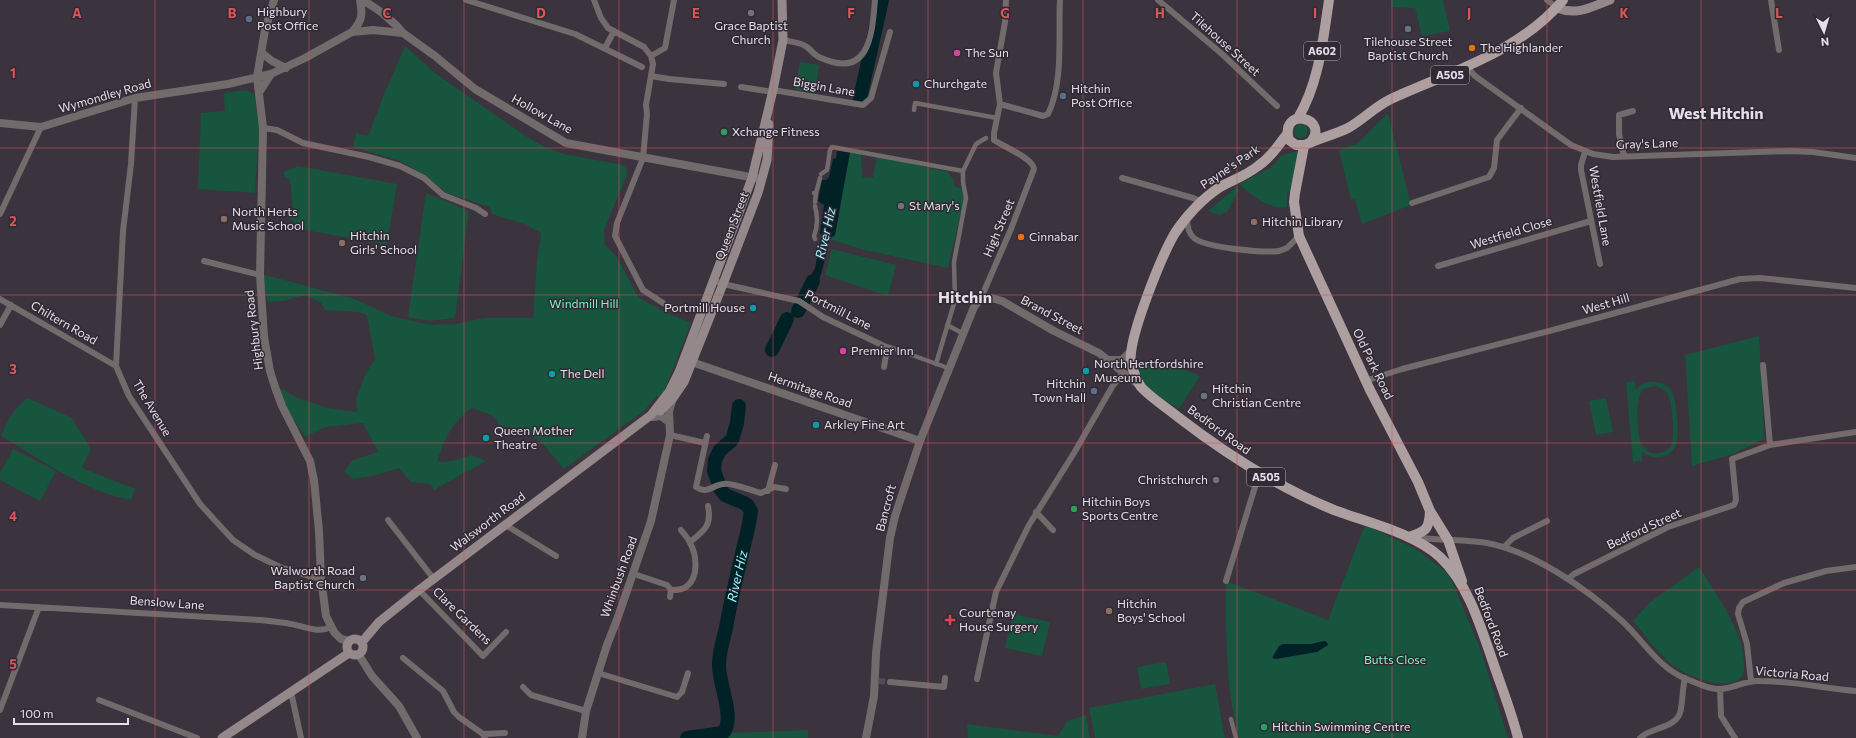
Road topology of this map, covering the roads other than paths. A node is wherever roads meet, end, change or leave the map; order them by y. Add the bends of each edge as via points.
1 (274, 0) edge
2 (360, 0) edge
3 (363, 0) edge
4 (466, 0) edge
5 (594, 0) edge
6 (674, 0) edge
7 (782, 0) edge
8 (875, 0) edge
9 (1006, 0) edge
10 (1060, 0) edge
11 (1158, 0) edge
12 (1329, 0) edge
13 (1547, 0) edge
14 (1610, 0) edge
15 (1771, 0) edge
16 (1560, 4) edge
17 (614, 31) junction
18 (352, 32) junction
19 (890, 32) dead end
20 (403, 33) junction
21 (783, 40) junction
22 (605, 48) junction
23 (1779, 50) dead end
24 (262, 52) junction
25 (651, 56) junction
26 (642, 67) dead end
27 (1467, 67) junction
28 (286, 68) junction
29 (271, 74) junction
30 (651, 76) junction
31 (258, 77) junction
32 (246, 79) junction
33 (724, 84) dead end
34 (741, 86) dead end
35 (260, 91) junction
36 (773, 91) junction
37 (135, 98) junction
38 (1308, 101) junction
39 (1000, 104) junction
40 (1277, 106) dead end
41 (1521, 108) junction
42 (914, 110) dead end
43 (1633, 111) dead end
44 (997, 118) junction
45 (1298, 118) junction
46 (0, 123) edge
47 (1313, 125) junction
48 (41, 127) junction
49 (263, 128) junction
50 (1337, 132) junction
51 (1287, 134) junction
52 (986, 138) dead end
53 (1307, 144) junction
54 (1585, 152) junction
55 (1624, 156) junction
56 (644, 158) junction
57 (1856, 158) edge
58 (963, 171) junction
59 (752, 178) junction
60 (1122, 178) dead end
61 (762, 179) junction
62 (1202, 202) junction
63 (1412, 203) dead end
64 (0, 214) edge
65 (484, 214) dead end
66 (1187, 218) junction
67 (1591, 221) junction
68 (1299, 236) junction
69 (815, 240) dead end
70 (204, 261) dead end
71 (1600, 264) dead end
72 (1438, 266) dead end
73 (260, 275) junction
74 (713, 280) junction
75 (723, 284) junction
76 (1856, 288) edge
77 (981, 298) junction
78 (0, 299) edge
79 (663, 303) dead end
80 (11, 305) junction
81 (0, 325) edge
82 (947, 325) junction
83 (962, 333) junction
84 (882, 344) junction
85 (1130, 352) junction
86 (1109, 360) junction
87 (1122, 360) junction
88 (687, 361) junction
89 (936, 364) junction
90 (1763, 365) dead end
91 (116, 366) junction
92 (884, 367) dead end
93 (948, 368) junction
94 (1123, 373) junction
95 (1365, 381) junction
96 (1141, 386) junction
97 (673, 398) junction
98 (653, 417) junction
99 (669, 422) junction
100 (634, 428) junction
101 (1856, 432) edge
102 (670, 435) junction
103 (707, 436) dead end
104 (920, 441) junction
105 (705, 443) junction
106 (1770, 445) junction
107 (775, 465) dead end
108 (1259, 474) junction
109 (786, 489) dead end
110 (768, 491) junction
111 (708, 506) dead end
112 (1430, 511) junction
113 (1036, 512) junction
114 (388, 520) dead end
115 (1547, 521) dead end
116 (504, 524) junction
117 (681, 530) dead end
118 (1053, 530) dead end
119 (1409, 537) junction
120 (1448, 540) junction
121 (690, 542) junction
122 (1504, 547) junction
123 (556, 556) dead end
124 (1856, 567) edge
125 (634, 574) junction
126 (321, 578) junction
127 (433, 578) junction
128 (1568, 579) junction
129 (1226, 581) dead end
130 (1463, 586) junction
131 (419, 590) junction
132 (671, 590) junction
133 (670, 596) dead end
134 (0, 605) edge
135 (39, 607) junction
136 (330, 627) junction
137 (506, 632) dead end
138 (349, 641) junction
139 (362, 642) junction
140 (349, 653) junction
141 (359, 655) junction
142 (403, 658) dead end
143 (598, 672) junction
144 (688, 673) dead end
145 (945, 678) dead end
146 (1685, 678) junction
147 (977, 679) dead end
148 (1751, 681) junction
149 (890, 682) tunnel mouth
150 (523, 687) dead end
151 (1723, 689) junction
152 (291, 692) junction
153 (1856, 692) edge
154 (99, 700) dead end
155 (0, 710) edge
156 (586, 711) junction
157 (1231, 718) dead end
158 (505, 733) dead end
159 (484, 736) edge
160 (197, 738) edge
161 (222, 738) edge
162 (301, 738) edge
163 (418, 738) edge
164 (582, 738) edge
165 (866, 738) edge
166 (1236, 738) edge
167 (1518, 738) edge
168 (1640, 738) edge
169 (1735, 738) edge

1 - 24 street via 265,30
2 - 18 street via 362,20
3 - 20 street, Hollow Lane via 398,26
4 - 22 street via 575,34
5 - 17 street via 601,18 608,28
6 - 25 street via 665,48
7 - 21 main road, Queen Street
8 - 21 street via 867,46 856,61 838,64 819,57 806,46
9 - 39 street via 996,73
10 - 39 street via 1060,50 1049,111 1043,116
11 - 40 street, Tilehouse Street via 1222,54
12 - 38 main road, A602 via 1322,51
13 - 16 street
14 - 16 main road via 1576,12 1567,12
15 - 23 street
16 - 27 main road, A505 via 1537,26
17 - 22 street
17 - 25 street via 640,44
18 - 20 street via 373,30
18 - 28 street
19 - 36 street, Biggin Lane via 871,98 863,105
20 - 56 street, Hollow Lane via 475,89 566,143
21 - 36 main road, Queen Street
22 - 26 street
24 - 28 street
24 - 31 street, Highbury Road
25 - 30 street
27 - 41 street, Gray's Lane via 1475,76
27 - 50 main road, A505 via 1381,104 1348,128
28 - 29 street, Wymondley Road
29 - 31 street, Wymondley Road
29 - 35 street
30 - 33 street
30 - 56 street via 646,104
31 - 32 street, Wymondley Road
31 - 35 street, Highbury Road
32 - 35 street
32 - 37 street, Wymondley Road
34 - 36 street, Biggin Lane
35 - 49 street, Highbury Road
36 - 59 main road, Queen Street
36 - 61 main road, Queen Street via 767,160
37 - 48 street, Wymondley Road
37 - 91 street, The Avenue via 123,231
38 - 45 main road, A602
38 - 47 main road, A602
39 - 44 street
41 - 54 street, Gray's Lane via 1571,145
41 - 63 street via 1497,140 1494,168 1489,177
42 - 44 street via 915,103
43 - 55 street via 1618,115
44 - 77 street, High Street via 994,140 1029,159 1034,165 1024,196
45 - 47 main road via 1308,119
45 - 51 main road via 1288,125
46 - 48 street, Wymondley Road
47 - 50 main road
47 - 53 main road via 1315,135
48 - 64 street
49 - 65 street via 277,130 303,143 400,166 424,178 443,195 476,208
49 - 73 street, Highbury Road
50 - 53 main road, A505
51 - 53 main road via 1288,140 1296,145
51 - 62 main road, Payne's Park / A505 via 1273,153 1258,167 1218,189
52 - 58 street via 976,144
53 - 68 main road, Old Park Road / A505 via 1294,202
54 - 55 street, Gray's Lane via 1603,156
54 - 67 street, Westfield Lane via 1581,168
55 - 57 street, Gray's Lane via 1803,151
56 - 59 street, Hollow Lane
56 - 79 street via 616,223 615,236 643,290
58 - 69 street via 832,147 827,170 820,176 815,193 818,216
58 - 82 street via 966,198 954,262 955,300
59 - 61 street, Hollow Lane
59 - 74 main road, Queen Street
60 - 62 street
61 - 75 main road, Queen Street
62 - 66 main road, Payne's Park / A505
66 - 68 street via 1189,231 1194,238 1222,247 1280,251
66 - 85 main road, Payne's Park / A505 via 1161,258
67 - 71 street, Westfield Lane
67 - 72 street, Westfield Close
68 - 95 main road, Old Park Road / A505
70 - 73 street
73 - 126 street, Highbury Road via 264,337 270,371 282,406 310,461 314,480
74 - 75 street, Portmill Lane
74 - 88 main road, Queen Street
75 - 84 street, Portmill Lane via 799,301 847,329
75 - 88 main road, Queen Street
76 - 95 street, West Hill via 1760,278 1740,279
77 - 83 street, Bancroft via 974,306
77 - 86 street, Brand Street via 1002,301
78 - 80 street, Chiltern Road
80 - 81 street
80 - 91 street, Chiltern Road
82 - 83 street
82 - 89 street
83 - 93 street, Bancroft
84 - 89 street, Portmill Lane
84 - 92 street via 887,350
85 - 87 street
85 - 96 main road, Bedford Road / A505 via 1131,365
86 - 87 street, Brand Street
86 - 94 street, Brand Street
87 - 94 street via 1120,367
88 - 97 main road, Walsworth Road via 684,382
88 - 100 main road, Walsworth Road via 669,392 651,415
88 - 104 street, Hermitage Road
89 - 93 street, Portmill Lane
90 - 106 street
91 - 126 street, The Avenue via 130,396 200,504 232,540 280,567
93 - 104 street, Bancroft
94 - 96 street, Brand Street
94 - 113 street
95 - 112 main road, Old Park Road / A505 via 1418,482
96 - 108 main road, Bedford Road / A505 via 1213,444
97 - 98 main road, Walsworth Road
97 - 99 street, Whinbush Road
98 - 99 street via 661,416
98 - 100 main road, Walsworth Road
99 - 102 street, Whinbush Road
100 - 116 main road, Walsworth Road
101 - 106 street
102 - 105 street
102 - 125 street, Whinbush Road via 651,521
103 - 105 street
104 - 165 street, Bancroft via 890,538 876,652 877,681
105 - 110 street via 696,486 702,490 720,485 761,493
106 - 128 street, Bedford Street via 1732,459 1736,500 1734,505 1668,527
107 - 110 street
108 - 119 main road, Bedford Road / A505 via 1330,508
108 - 129 street
109 - 110 street via 774,487
111 - 121 street via 707,527
112 - 119 main road via 1426,530
112 - 120 main road, Old Park Road / A505
113 - 118 street
113 - 147 street via 996,592
114 - 127 street
115 - 122 street via 1513,538
116 - 123 street
116 - 127 main road, Walsworth Road
117 - 121 street
119 - 120 street, Bedford Road
119 - 130 main road, Bedford Road / A505 via 1441,558
120 - 122 street, Bedford Road via 1475,541
120 - 130 main road, Old Park Road / A505
121 - 132 street via 695,555 695,570 691,582 680,590
122 - 128 street, Bedford Road via 1536,560
124 - 148 street via 1826,571 1790,581 1743,602 1738,614 1747,644
125 - 132 street via 667,585
125 - 143 street, Whinbush Road
126 - 136 street, Highbury Road
127 - 131 main road, Walsworth Road
128 - 146 street, Bedford Road via 1622,621 1667,669
130 - 167 main road, Bedford Road / A505
131 - 137 street, Clare Gardens via 483,656
131 - 139 main road, Walsworth Road via 379,622
132 - 133 street
134 - 135 street, Benslow Lane
135 - 136 street, Benslow Lane via 260,620 311,629
135 - 155 street
136 - 138 street via 341,639
138 - 139 main road via 356,639
138 - 140 main road
139 - 141 main road via 363,649
140 - 141 main road
140 - 152 main road
141 - 163 street via 372,676 399,706
142 - 159 street via 443,692 459,717
143 - 144 street via 677,697 682,692
143 - 156 street, Whinbush Road
145 - 149 street via 944,687
146 - 151 street, Bedford Road via 1710,688
146 - 168 street via 1680,711 1674,722 1648,732
148 - 151 street, Victoria Road
148 - 153 street, Victoria Road
150 - 156 street via 531,695
151 - 169 street via 1721,716
152 - 161 main road
152 - 162 street
154 - 160 street
156 - 164 street, Whinbush Road
157 - 166 street
158 - 159 street

